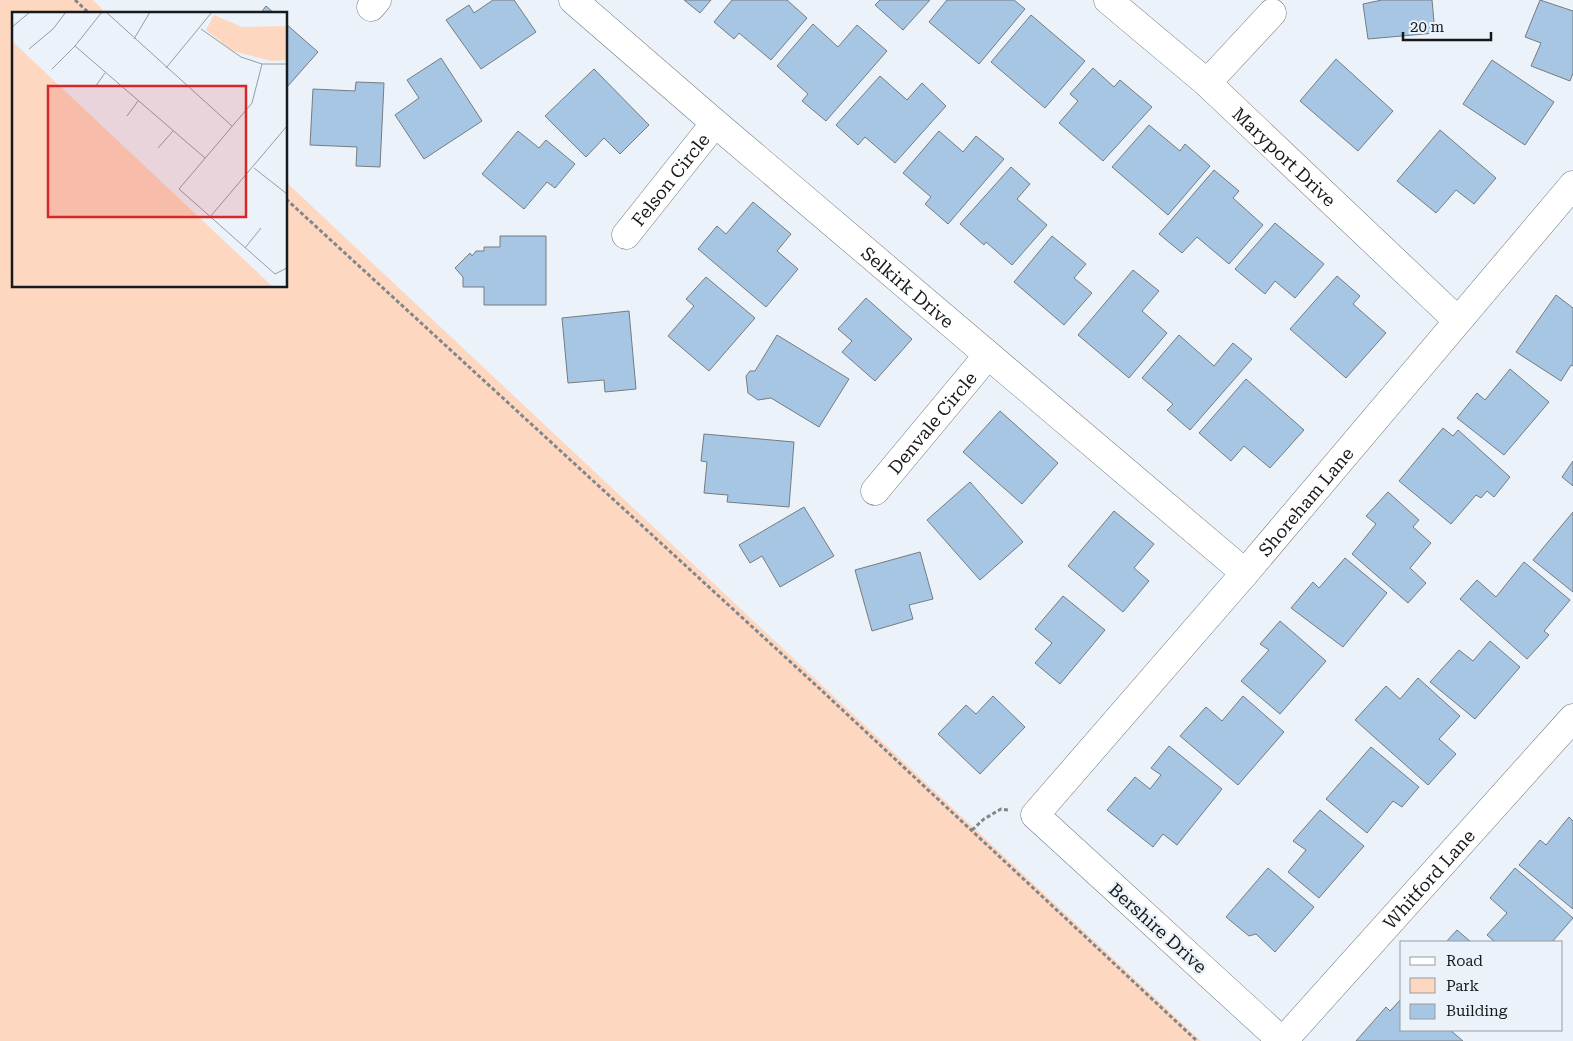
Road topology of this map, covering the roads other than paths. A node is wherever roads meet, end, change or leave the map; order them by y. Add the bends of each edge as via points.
1 (573, 0) edge
2 (1108, 0) edge
3 (1272, 13) dead end
4 (1208, 83) junction
5 (715, 123) junction
6 (1573, 185) edge
7 (626, 236) dead end
8 (1457, 320) junction
9 (988, 355) junction
10 (875, 491) dead end
11 (1246, 573) junction
12 (1573, 718) edge
13 (1035, 816) joint
14 (1282, 1041) edge

1 - 5 street, Selkirk Drive
2 - 4 street, Maryport Drive
3 - 4 street
4 - 8 street, Maryport Drive
5 - 7 street, Felson Circle
5 - 9 street, Selkirk Drive
6 - 8 street, Shoreham Lane
8 - 11 street, Shoreham Lane
9 - 10 street, Denvale Circle
9 - 11 street, Selkirk Drive
11 - 13 street, Shoreham Lane
12 - 14 street, Whitford Lane
13 - 14 street, Bershire Drive

